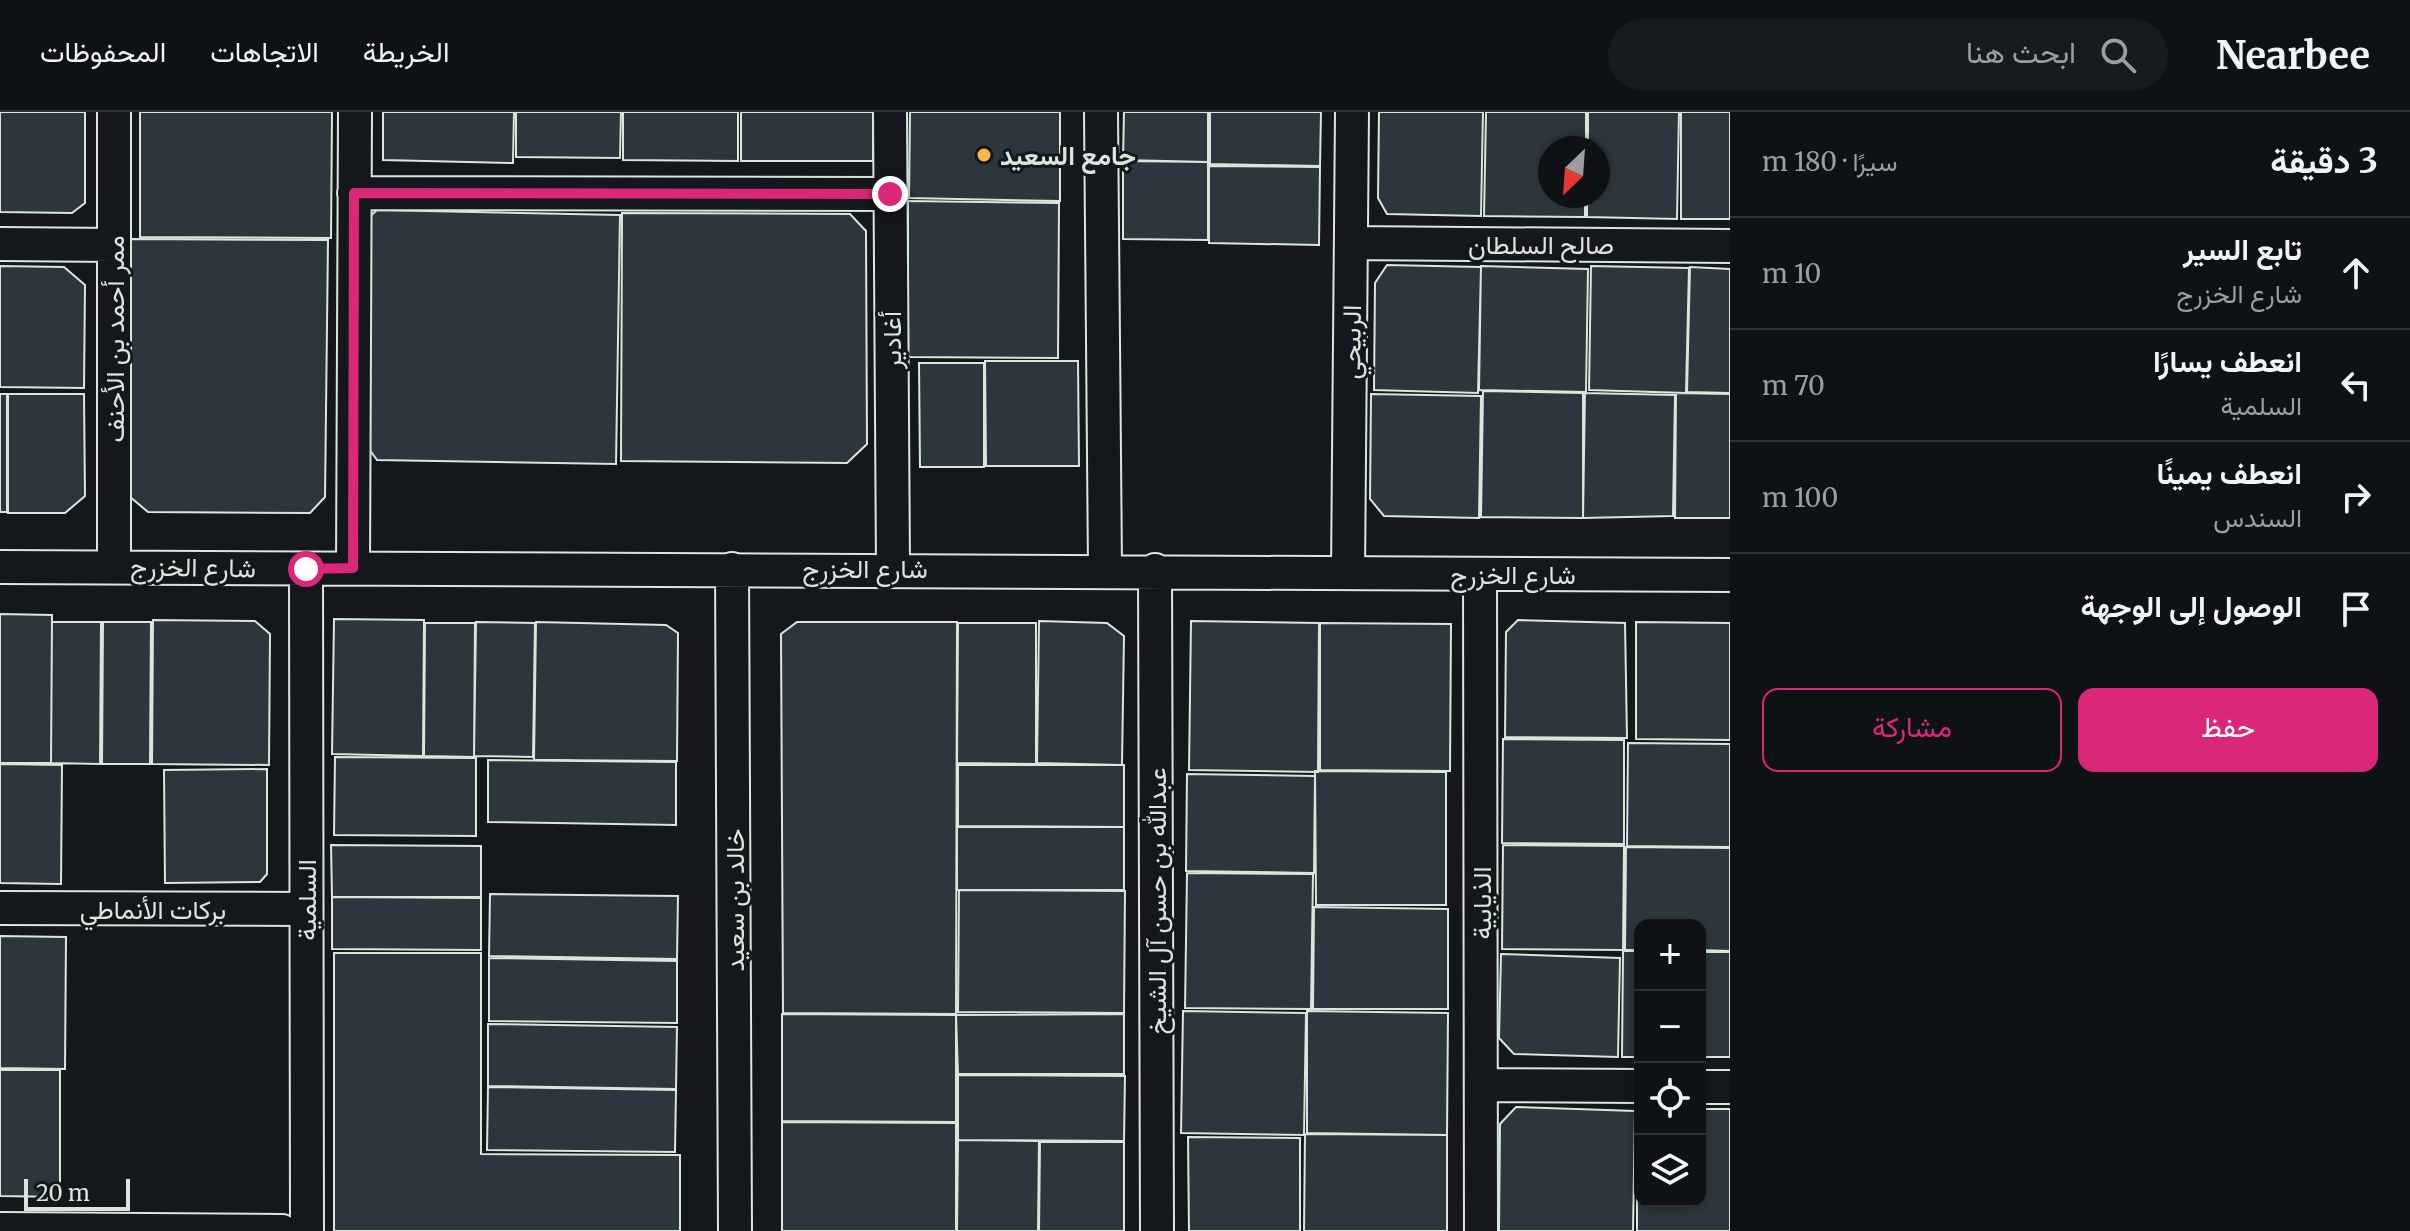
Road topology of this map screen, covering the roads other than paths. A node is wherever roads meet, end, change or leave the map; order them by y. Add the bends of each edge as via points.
1 (114, 112) edge
2 (355, 112) edge
3 (890, 112) edge
4 (1101, 112) edge
5 (1352, 112) edge
6 (354, 193) junction
7 (890, 194) junction
8 (1352, 243) junction
9 (0, 244) edge
10 (114, 245) junction
11 (1730, 246) edge
12 (114, 566) junction
13 (0, 567) edge
14 (353, 568) junction
15 (893, 568) junction
16 (306, 569) junction
17 (732, 569) junction
18 (1105, 569) junction
19 (1155, 570) junction
20 (1348, 572) junction
21 (1480, 575) junction
22 (1730, 575) edge
23 (0, 908) edge
24 (306, 909) junction
25 (1481, 1085) junction
26 (1634, 1086) edge
27 (1706, 1087) edge
28 (1730, 1087) edge
29 (0, 1229) edge
30 (282, 1231) edge
31 (307, 1231) edge
32 (735, 1231) edge
33 (1157, 1231) edge
34 (1481, 1231) edge

1 - 10 street, ممر أحمد بن الأحنف
2 - 6 street
3 - 7 street, أغادير
4 - 18 street
5 - 8 street, الربيحي
6 - 7 street
6 - 14 street
7 - 15 street, أغادير
8 - 11 street, صالح السلطان
8 - 20 street, الربيحي
9 - 10 street
10 - 12 street, ممر أحمد بن الأحنف
12 - 13 street, شارع الخزرج
12 - 16 street, شارع الخزرج
14 - 16 street, شارع الخزرج
14 - 17 street, شارع الخزرج
15 - 17 street, شارع الخزرج
15 - 18 street, شارع الخزرج
16 - 24 street, السلمية
17 - 32 street, خالد بن سعيد
18 - 19 street, شارع الخزرج
19 - 20 street, شارع الخزرج
19 - 33 street, عبدالله بن حسن آل الشيخ
20 - 21 street, شارع الخزرج
21 - 22 street, شارع الخزرج
21 - 25 street, الذيابية
23 - 24 street, بركات الأنماطي
24 - 31 street, السلمية
25 - 26 street
25 - 34 street, الذيابية
27 - 28 street
29 - 30 street

